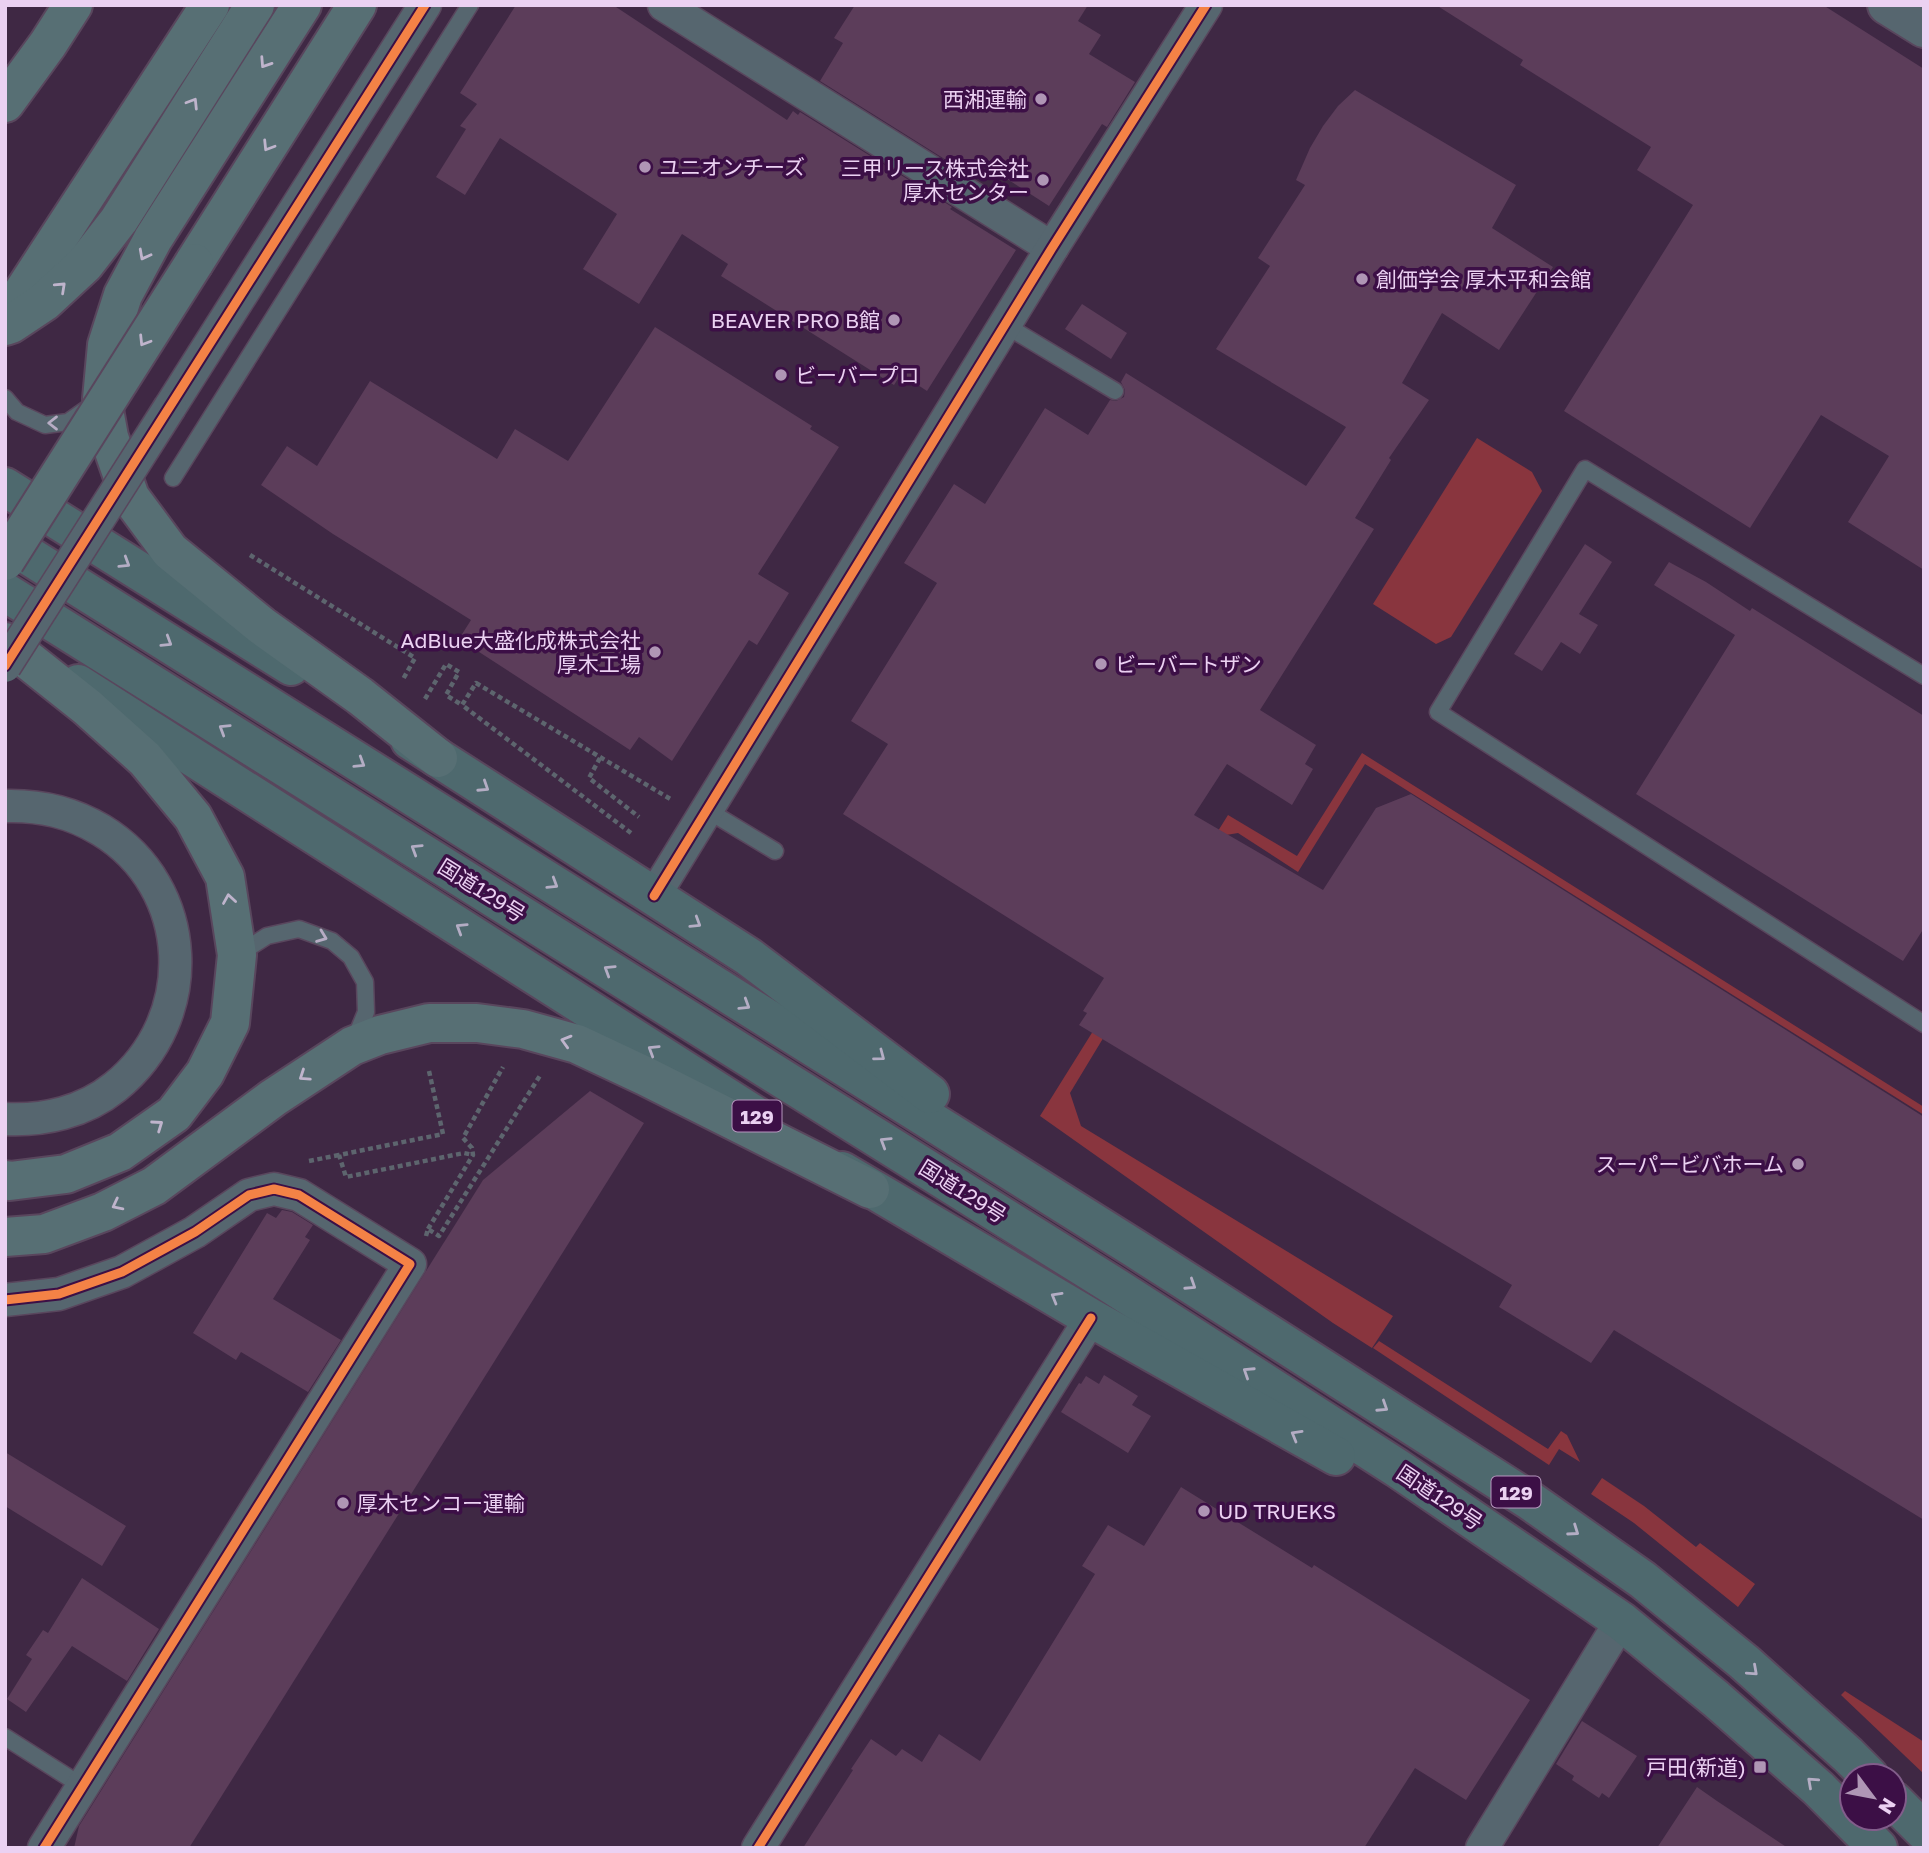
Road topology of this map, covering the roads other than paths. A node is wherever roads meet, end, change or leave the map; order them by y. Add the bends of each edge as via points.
1 (48, 5) edge
2 (73, 5) edge
3 (210, 5) edge
4 (256, 5) edge
5 (302, 5) edge
6 (357, 5) edge
7 (425, 5) edge
8 (470, 5) edge
9 (664, 5) edge
10 (1206, 5) edge
11 (5, 72) edge
12 (5, 103) edge
13 (1052, 248) junction
14 (1005, 325) junction
15 (7, 326) edge
16 (1115, 391) dead end
17 (5, 398) edge
18 (102, 399) junction
19 (173, 478) dead end
20 (5, 487) edge
21 (5, 541) edge
22 (5, 561) edge
23 (5, 592) edge
24 (5, 640) edge
25 (5, 666) edge
26 (1924, 676) edge
27 (438, 758) junction
28 (5, 806) edge
29 (694, 808) junction
30 (775, 852) dead end
31 (654, 897) junction
32 (237, 955) junction
33 (1924, 1024) edge
34 (352, 1046) junction
35 (5, 1119) edge
36 (5, 1180) edge
37 (870, 1189) junction
38 (5, 1237) edge
39 (1134, 1248) junction
40 (5, 1300) edge
41 (1091, 1318) junction
42 (1530, 1558) junction
43 (1621, 1621) junction
44 (5, 1737) edge
45 (1855, 1762) edge
46 (82, 1786) junction
47 (1908, 1815) edge
48 (1924, 1831) edge
49 (760, 1847) edge
50 (44, 1848) edge
51 (1482, 1848) edge
52 (1878, 1848) edge

1 - 11 highway
2 - 12 highway
3 - 15 highway
15 -> 4 highway via 44,302 85,264 111,231
5 -> 18 highway via 153,239 123,295 107,345
6 -> 22 highway, bridge
7 - 25 street, bridge
8 - 19 lane
9 - 13 street
10 - 13 street
13 - 14 street
14 - 16 lane
14 - 29 street
18 -> 17 lane via 68,422 45,425 17,412
18 - 27 highway via 109,438 130,496 170,551
20 -> 27 highway, 129
21 -> 39 highway, 国道129号 / 129
42 -> 23 highway, 国道129号 / 129 via 1109,1283
32 -> 24 highway via 225,877 193,817 145,759
37 -> 24 highway, 129
26 - 33 lane via 1585,469 1438,712
27 -> 31 highway, 129
28 - 35 street via 66,813 117,840 134,856 166,908 175,944 175,969 173,994 161,1029 142,1059 114,1087 53,1116
29 - 30 lane
29 - 31 street
31 -> 39 highway, 129 via 749,957
32 -> 34 lane via 267,936 299,929 332,941 351,957 365,982 366,1012
36 -> 32 highway via 77,1170 120,1152 174,1114 205,1073 230,1023
37 -> 34 highway via 577,1044 523,1029 429,1023
34 -> 38 highway via 154,1186 44,1234
41 -> 37 highway, 129
39 -> 45 highway, 国道129号 / 129 via 1529,1500 1643,1580 1744,1662
40 - 46 street via 59,1294 122,1272 249,1195 274,1189 299,1195 410,1264
42 -> 41 highway, 129 via 1308,1442
41 - 49 street
42 - 43 highway, 国道129号 / 129
43 - 51 street
52 -> 43 highway, 国道129号 / 129 via 1818,1787
44 - 46 lane
46 - 50 street
47 - 48 highway

